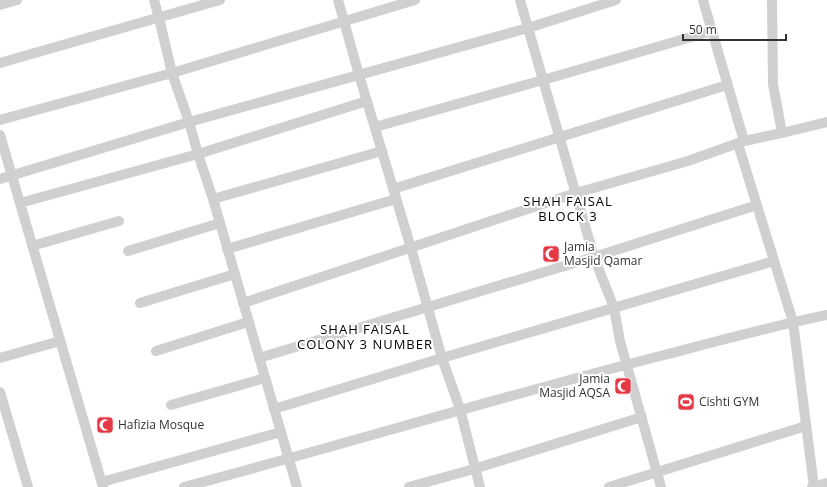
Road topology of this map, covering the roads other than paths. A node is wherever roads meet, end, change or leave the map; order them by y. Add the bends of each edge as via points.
1 (17, 0) edge
2 (154, 0) edge
3 (220, 0) edge
4 (338, 0) edge
5 (415, 0) edge
6 (520, 0) edge
7 (616, 0) edge
8 (703, 0) edge
9 (772, 0) edge
10 (0, 5) edge
11 (159, 18) junction
12 (344, 22) junction
13 (528, 28) junction
14 (712, 31) junction
15 (0, 63) edge
16 (172, 73) junction
17 (358, 75) junction
18 (543, 80) junction
19 (727, 85) junction
20 (367, 101) junction
21 (0, 120) edge
22 (189, 122) junction
23 (827, 122) edge
24 (375, 127) junction
25 (782, 133) junction
26 (0, 135) edge
27 (560, 137) junction
28 (741, 142) junction
29 (382, 151) junction
30 (198, 154) junction
31 (12, 176) junction
32 (0, 179) edge
33 (576, 193) junction
34 (394, 194) junction
35 (213, 199) junction
36 (20, 203) junction
37 (757, 205) junction
38 (118, 221) dead end
39 (220, 223) junction
40 (32, 246) junction
41 (410, 248) junction
42 (227, 249) junction
43 (128, 251) dead end
44 (594, 257) junction
45 (774, 261) junction
46 (235, 274) junction
47 (140, 303) dead end
48 (243, 303) junction
49 (427, 307) junction
50 (614, 308) junction
51 (827, 315) edge
52 (248, 322) junction
53 (793, 322) junction
54 (60, 341) junction
55 (156, 351) dead end
56 (0, 358) edge
57 (259, 358) junction
58 (442, 358) junction
59 (626, 364) junction
60 (265, 378) junction
61 (0, 392) edge
62 (171, 405) dead end
63 (274, 409) junction
64 (460, 410) junction
65 (642, 417) junction
66 (806, 426) junction
67 (281, 432) junction
68 (289, 459) junction
69 (474, 468) junction
70 (656, 472) junction
71 (827, 483) edge
72 (102, 485) edge
73 (28, 487) edge
74 (184, 487) edge
75 (297, 487) edge
76 (409, 487) edge
77 (480, 487) edge
78 (609, 487) edge
79 (661, 487) edge
80 (813, 487) edge

1 - 10 street
2 - 11 street
3 - 11 street
4 - 12 street
5 - 12 street
6 - 13 street
7 - 13 street
8 - 14 street
9 - 25 street via 773,84
11 - 15 street
11 - 16 street
12 - 16 street
12 - 17 street
13 - 17 street
13 - 18 street
14 - 18 street
14 - 19 street
16 - 21 street
16 - 22 street
17 - 20 street
17 - 22 street
18 - 24 street
18 - 27 street
19 - 27 street
19 - 28 street
20 - 24 street
20 - 30 street
22 - 30 street
22 - 31 street
23 - 25 street
24 - 29 street
25 - 28 street
26 - 31 street
27 - 33 street
27 - 34 street
28 - 33 street via 688,161
28 - 37 street
29 - 34 street
29 - 35 street
30 - 35 street
30 - 36 street
31 - 32 street
31 - 36 street
33 - 41 street
33 - 44 street
34 - 41 street
34 - 42 street
35 - 39 street
36 - 40 street
37 - 44 street
37 - 45 street
38 - 40 street
39 - 42 street
39 - 43 street
40 - 54 street
41 - 48 street
41 - 49 street
42 - 46 street
44 - 49 street
44 - 50 street
45 - 50 street
45 - 53 street
46 - 47 street
46 - 48 street
48 - 52 street
49 - 57 street
49 - 58 street
50 - 58 street
50 - 59 street
51 - 53 street
52 - 55 street
52 - 57 street
53 - 59 street
53 - 66 street
54 - 56 street
54 - 72 street
57 - 60 street
58 - 63 street
58 - 64 street
59 - 64 street
59 - 65 street
60 - 62 street
60 - 63 street
61 - 73 street
63 - 67 street
64 - 68 street
64 - 69 street
65 - 69 street
65 - 70 street
66 - 70 street
66 - 80 street
67 - 68 street
67 - 72 street
68 - 74 street
68 - 75 street
69 - 76 street
69 - 77 street
70 - 78 street
70 - 79 street
71 - 80 street

